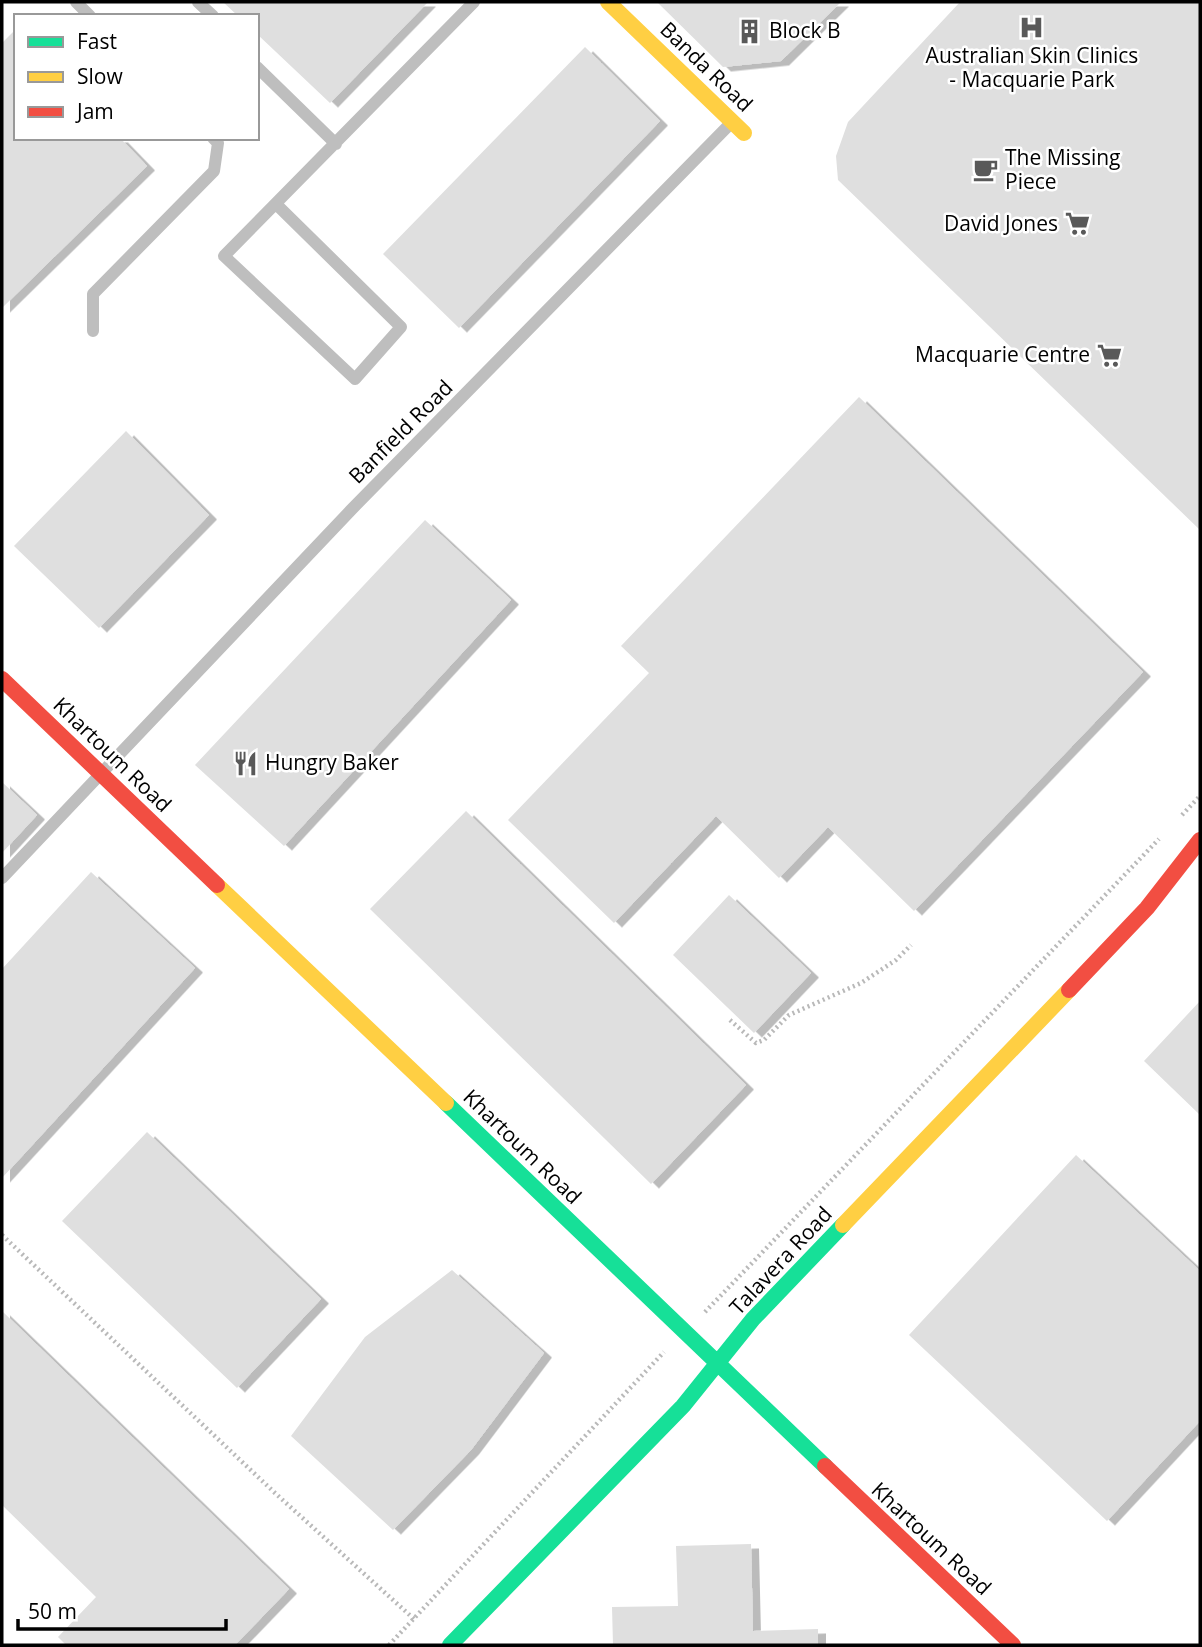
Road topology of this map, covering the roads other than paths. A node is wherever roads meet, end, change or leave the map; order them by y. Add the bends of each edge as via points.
1 (198, 2) edge
2 (474, 2) edge
3 (608, 2) edge
4 (211, 14) edge
5 (259, 68) edge
6 (738, 128) joint
7 (215, 140) edge
8 (336, 144) junction
9 (276, 205) junction
10 (93, 331) dead end
11 (2, 678) edge
12 (100, 773) junction
13 (1200, 840) edge
14 (1200, 867) edge
15 (2, 878) edge
16 (1147, 908) junction
17 (717, 1365) junction
18 (450, 1645) edge
19 (1013, 1645) edge

1 - 4 lane
2 - 8 lane
3 - 6 street, Banda Road
5 - 8 lane
6 - 12 lane, Banfield Road via 351,510
7 - 10 lane via 214,171 93,294
8 - 9 lane
9 - 9 lane via 223,256 355,379 401,327
11 - 12 street, Khartoum Road
12 - 15 lane, Banfield Road
12 - 17 street, Khartoum Road
13 - 16 street, Talavera Road
14 - 16 street, Talavera Road
16 - 17 street, Talavera Road via 753,1319
17 - 18 street, Talavera Road via 683,1406
17 - 19 street, Khartoum Road

